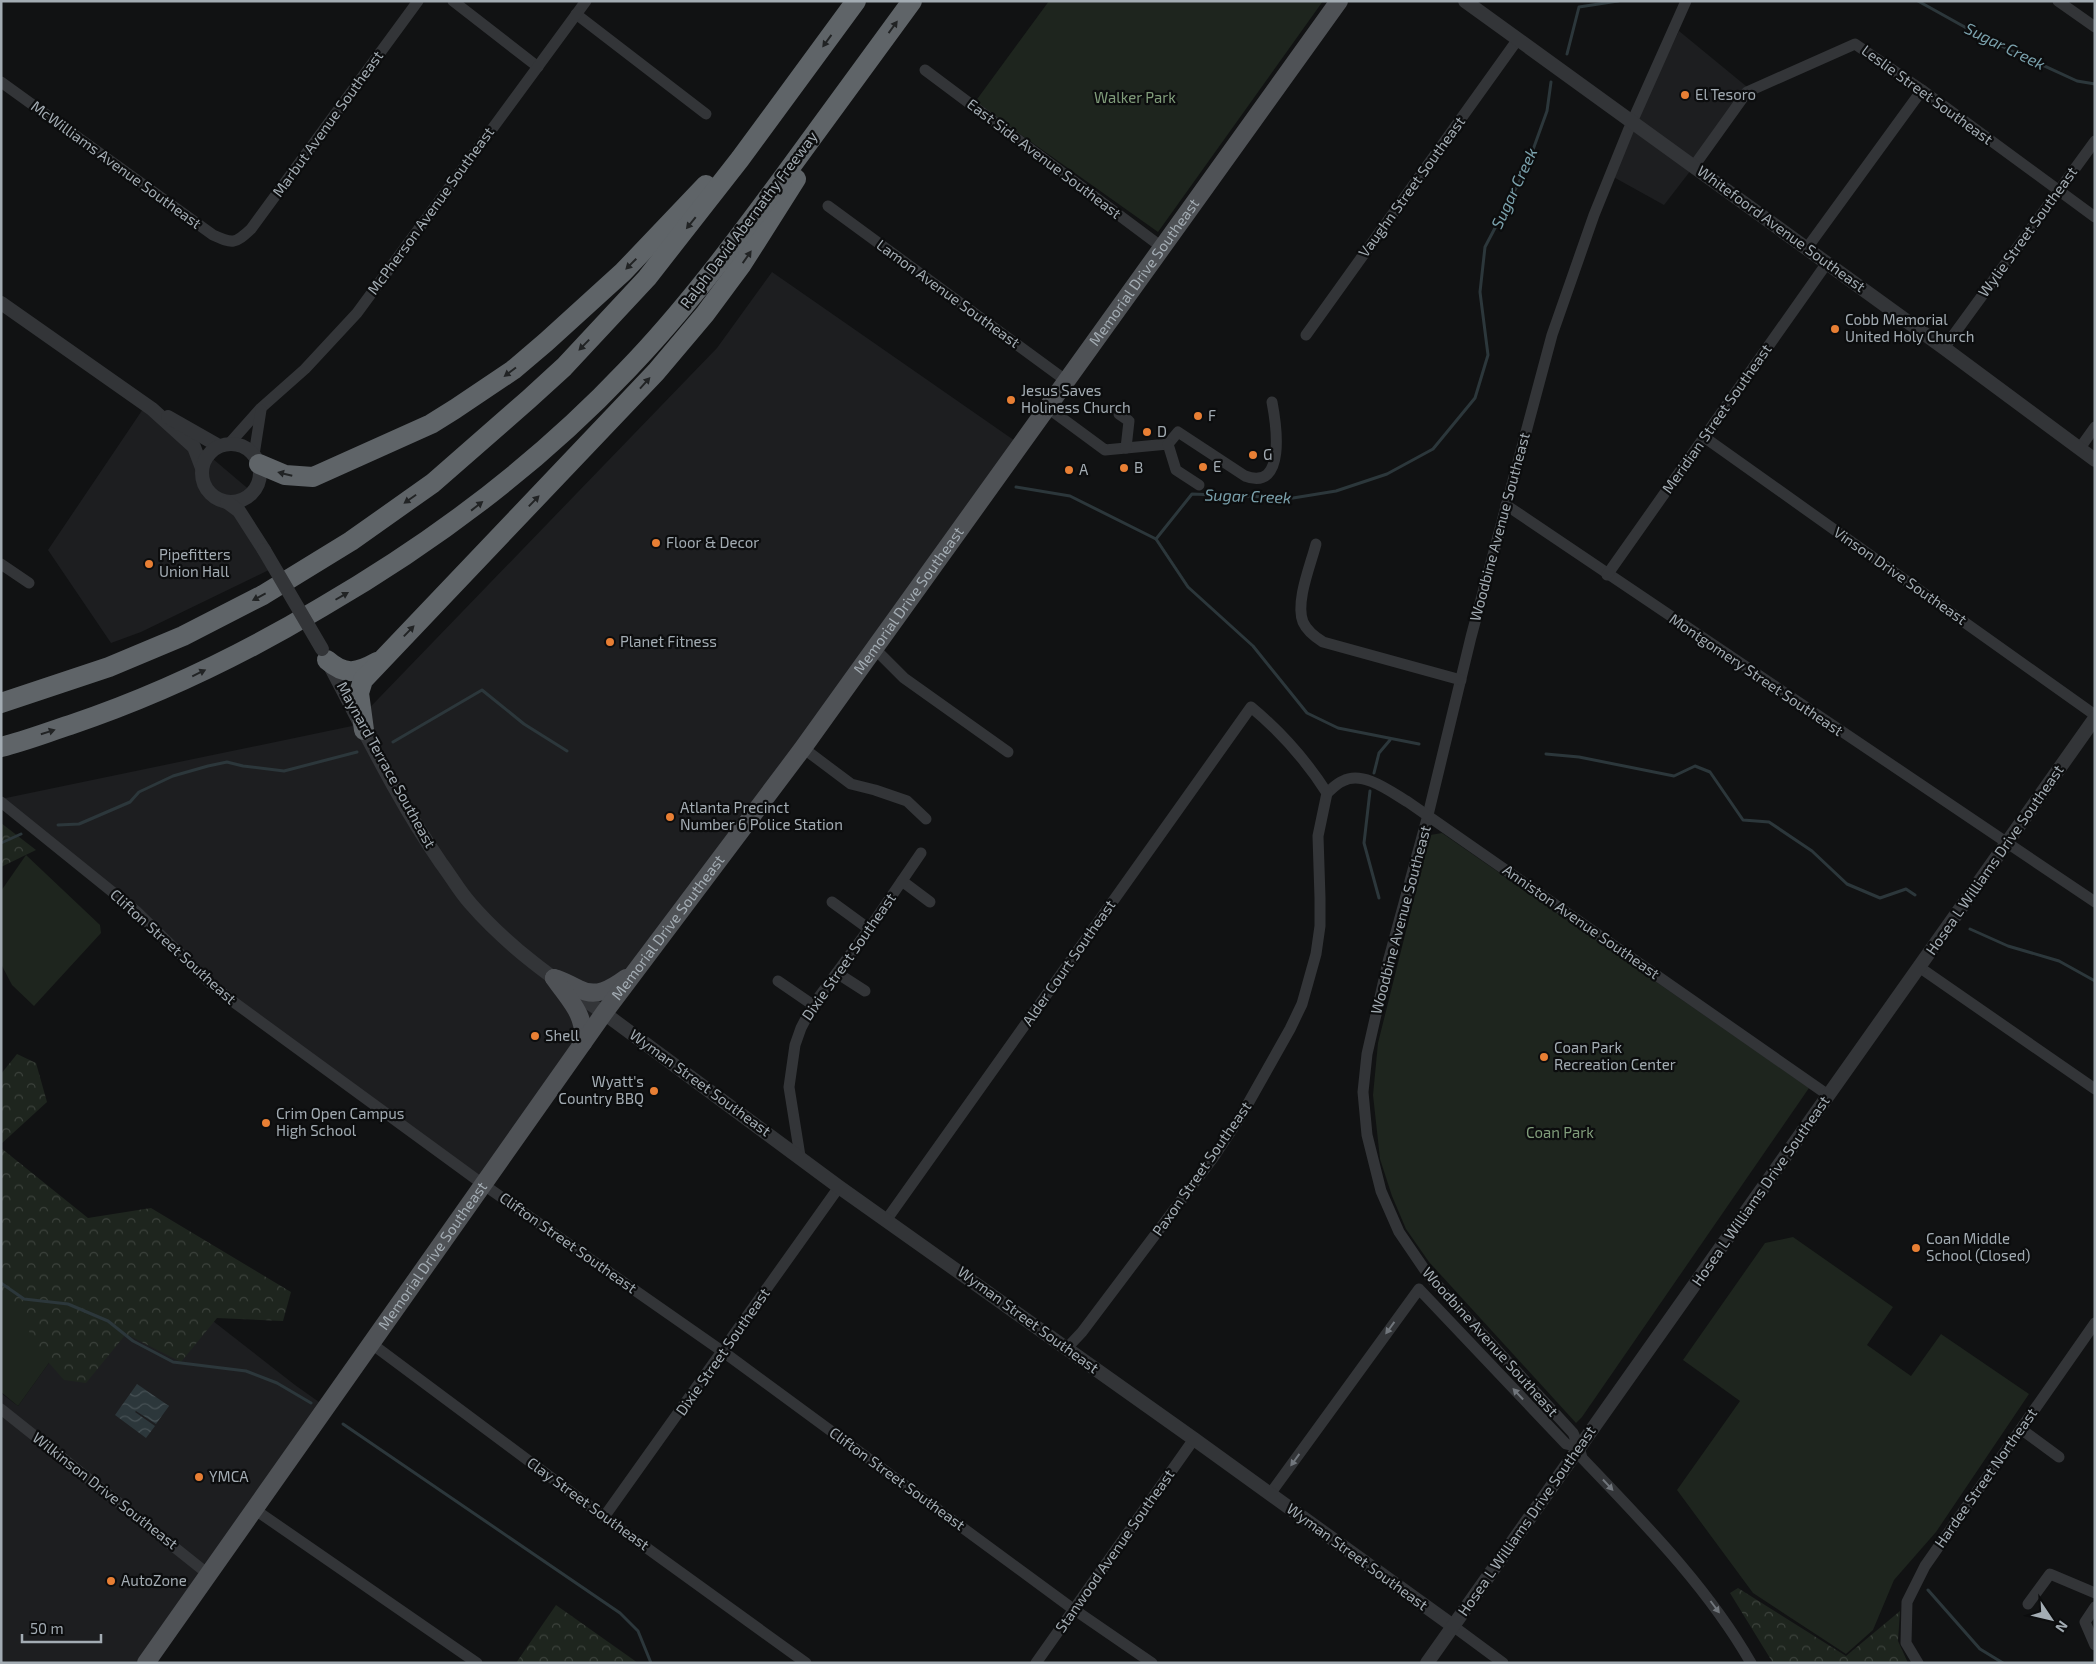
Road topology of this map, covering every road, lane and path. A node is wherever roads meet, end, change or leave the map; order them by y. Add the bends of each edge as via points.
1 (418, 1) edge
2 (453, 1) edge
3 (586, 1) edge
4 (856, 1) edge
5 (912, 1) edge
6 (1339, 1) edge
7 (1465, 1) edge
8 (1686, 1) edge
9 (2058, 1) edge
10 (576, 14) junction
11 (2095, 27) edge
12 (1518, 39) junction
13 (874, 54) junction
14 (538, 67) junction
15 (926, 70) dead end
16 (1, 82) edge
17 (1922, 90) junction
18 (784, 100) junction
19 (706, 114) dead end
20 (1633, 122) junction
21 (2095, 140) edge
22 (1694, 166) junction
23 (2059, 190) junction
24 (828, 206) dead end
25 (2095, 217) edge
26 (233, 242) joint
27 (1163, 248) junction
28 (1807, 248) junction
29 (1827, 263) junction
30 (1, 303) edge
31 (1306, 335) dead end
32 (1944, 348) junction
33 (1068, 382) junction
34 (1272, 402) dead end
35 (261, 408) junction
36 (1048, 408) junction
37 (152, 409) junction
38 (1119, 414) dead end
39 (2095, 427) edge
40 (1704, 437) junction
41 (1168, 444) junction
42 (224, 445) junction
43 (1126, 448) junction
44 (2080, 448) junction
45 (256, 460) junction
46 (2095, 460) edge
47 (202, 468) junction
48 (1199, 485) dead end
49 (253, 492) junction
50 (227, 502) junction
51 (1506, 505) junction
52 (250, 526) junction
53 (1316, 544) dead end
54 (1, 564) edge
55 (1607, 575) junction
56 (29, 583) dead end
57 (875, 649) junction
58 (324, 654) junction
59 (383, 657) junction
60 (1461, 680) junction
61 (1, 703) edge
62 (2095, 716) edge
63 (364, 730) junction
64 (1, 747) edge
65 (803, 748) junction
66 (1008, 752) dead end
67 (1327, 793) junction
68 (2, 803) edge
69 (1428, 815) junction
70 (926, 819) dead end
71 (2007, 842) junction
72 (921, 853) dead end
73 (902, 881) junction
74 (832, 902) dead end
75 (930, 902) dead end
76 (2095, 902) edge
77 (869, 929) junction
78 (1919, 967) junction
79 (636, 971) junction
80 (837, 973) junction
81 (554, 978) junction
82 (778, 981) dead end
83 (865, 992) dead end
84 (813, 1005) junction
85 (604, 1013) junction
86 (583, 1043) junction
87 (2095, 1090) edge
88 (1828, 1095) junction
89 (800, 1156) junction
90 (484, 1184) junction
91 (839, 1187) junction
92 (887, 1219) junction
93 (2094, 1326) edge
94 (372, 1344) junction
95 (1068, 1348) junction
96 (723, 1352) junction
97 (1, 1409) edge
98 (2020, 1429) junction
99 (1194, 1439) junction
100 (1580, 1447) junction
101 (2059, 1457) dead end
102 (1270, 1494) junction
103 (254, 1509) junction
104 (604, 1517) junction
105 (208, 1574) junction
106 (2095, 1593) edge
107 (2028, 1604) dead end
108 (2095, 1607) edge
109 (1075, 1609) junction
110 (1453, 1626) junction
111 (2095, 1644) edge
112 (146, 1663) edge
113 (477, 1663) edge
114 (806, 1663) edge
115 (1036, 1663) edge
116 (1152, 1663) edge
117 (1427, 1663) edge
118 (1503, 1663) edge
119 (1751, 1663) edge
120 (1918, 1663) edge

1 - 26 street, Marbut Avenue Southeast via 251,229
2 - 14 street
3 - 10 street, McPherson Avenue Southeast
4 -> 18 highway
13 -> 5 highway, Ralph David Abernathy Freeway
6 - 27 main road, Memorial Drive Southeast
7 - 12 street, Whitefoord Avenue Southeast
8 - 20 street, Woodbine Avenue Southeast
9 - 11 street
10 - 14 street, McPherson Avenue Southeast
10 - 19 street
12 - 20 street, Whitefoord Avenue Southeast
12 - 31 street, Vaughn Street Southeast
59 -> 13 highway via 612,419 704,314 754,248
64 -> 13 highway, Ralph David Abernathy Freeway via 114,710 243,652 412,552 477,506 594,404 675,317 722,260
14 - 35 street, McPherson Avenue Southeast via 357,313 305,369
15 - 27 street, East Side Avenue Southeast
16 - 26 street, McWilliams Avenue Southeast via 213,235
17 - 22 street, Leslie Street Southeast via 1856,44 1747,92
17 - 23 street, Leslie Street Southeast
17 - 28 street
18 -> 45 highway via 623,272 546,342 480,394 431,424 313,477 285,475
18 -> 61 highway via 694,220 626,301 529,400 433,482 350,541 263,595 183,636 109,667
20 - 22 street, Whitefoord Avenue Southeast
20 - 51 street, Woodbine Avenue Southeast via 1594,215 1552,335
21 - 23 street, Wylie Street Southeast
22 - 28 street, Whitefoord Avenue Southeast
23 - 25 street, Leslie Street Southeast
23 - 32 street, Wylie Street Southeast
24 - 33 street, Lamon Avenue Southeast
27 - 33 main road, Memorial Drive Southeast
28 - 29 street, Whitefoord Avenue Southeast
29 - 32 street, Whitefoord Avenue Southeast
29 - 40 street, Meridian Street Southeast
30 - 37 street
32 - 44 street, Whitefoord Avenue Southeast
33 - 36 main road, Memorial Drive Southeast
34 - 41 street via 1277,430 1275,460 1264,476 1254,480 1245,476 1178,432
35 - 42 street, McPherson Avenue Southeast
35 - 45 street
36 - 43 street via 1105,450
36 - 57 main road, Memorial Drive Southeast
37 - 42 street
37 - 47 street via 194,447
38 - 43 street via 1129,421
39 - 44 street
40 - 55 street, Meridian Street Southeast
40 - 62 street, Vinson Drive Southeast
41 - 43 street
41 - 48 street via 1176,470
42 - 45 street via 247,449
42 - 47 street via 211,451
44 - 46 street, Whitefoord Avenue Southeast
45 - 49 street via 260,474
47 - 50 street via 210,494
49 - 50 street via 246,498
49 - 52 street via 249,507
50 - 52 street, Maynard Terrace Southeast
51 - 55 street, Montgomery Street Southeast
51 - 60 street, Woodbine Avenue Southeast
52 - 58 street, Maynard Terrace Southeast, bridge
53 - 60 street via 1301,610 1303,621 1315,636 1323,642
54 - 56 street
55 - 71 street, Montgomery Street Southeast
57 - 65 main road, Memorial Drive Southeast
57 - 66 street via 904,678
58 - 59 highway via 337,669 346,672 364,668
58 - 63 street, Maynard Terrace Southeast
59 - 63 highway via 363,680 359,693
60 - 69 street, Woodbine Avenue Southeast
62 - 71 street, Hosea L Williams Drive Southeast
63 - 81 street, Maynard Terrace Southeast via 420,832 468,901 510,943
65 - 70 street via 851,784 906,801
65 - 79 main road, Memorial Drive Southeast
67 - 69 street, Anniston Avenue Southeast via 1344,780 1367,780
67 - 92 street, Alder Court Southeast via 1305,761 1251,706
67 - 95 street, Paxon Street Southeast via 1318,836 1320,926 1302,1004 1250,1102 1213,1158
68 - 90 street, Clifton Street Southeast via 136,911 234,1004
69 - 88 street, Anniston Avenue Southeast
69 - 100 street, Woodbine Avenue Southeast via 1367,1054 1363,1092 1367,1134 1381,1191 1399,1232 1429,1276 1573,1433
71 - 76 street, Montgomery Street Southeast
71 - 78 street, Hosea L Williams Drive Southeast
72 - 73 street, Dixie Street Southeast
73 - 75 street
73 - 77 street, Dixie Street Southeast
74 - 77 street
77 - 80 street, Dixie Street Southeast
78 - 87 street
78 - 88 street, Hosea L Williams Drive Southeast
79 - 81 main road via 611,988 591,993
79 - 85 main road, Memorial Drive Southeast
80 - 83 street
80 - 84 street, Dixie Street Southeast
81 - 85 street, Maynard Terrace Southeast
81 - 86 main road via 582,1020
82 - 84 street
84 - 89 street, Dixie Street Southeast via 795,1045 789,1080
85 - 86 main road, Memorial Drive Southeast
85 - 89 street, Wyman Street Southeast
86 - 90 main road, Memorial Drive Southeast
88 - 100 street, Hosea L Williams Drive Southeast
89 - 91 street, Wyman Street Southeast
90 - 94 main road, Memorial Drive Southeast
90 - 96 street, Clifton Street Southeast
91 - 92 street, Wyman Street Southeast
91 - 96 street, Dixie Street Southeast
92 - 95 street, Wyman Street Southeast
93 - 98 street, Hardee Street Northeast
94 - 103 main road, Memorial Drive Southeast
94 - 104 street, Clay Street Southeast
95 - 99 street, Wyman Street Southeast
96 - 104 street, Dixie Street Southeast
96 - 109 street, Clifton Street Southeast
97 - 105 street, Wilkinson Drive Southeast
98 - 101 street
98 - 120 street, Hardee Street Northeast via 1925,1566 1907,1602 1906,1643
99 - 102 street, Wyman Street Southeast
99 - 109 street, Stanwood Avenue Southeast
100 -> 102 street, Woodbine Avenue Southeast via 1566,1444 1419,1289
100 - 110 street, Hosea L Williams Drive Southeast
100 -> 119 street via 1582,1458 1694,1580 1731,1628
102 - 110 street, Wyman Street Southeast
103 - 105 main road, Memorial Drive Southeast
103 - 113 street
104 - 114 street, Clay Street Southeast
105 - 112 main road, Memorial Drive Southeast
106 - 107 street via 2050,1574
108 - 111 street via 2085,1622
109 - 115 street, Stanwood Avenue Southeast
109 - 116 street, Clifton Street Southeast
110 - 117 street, Hosea L Williams Drive Southeast
110 - 118 street

